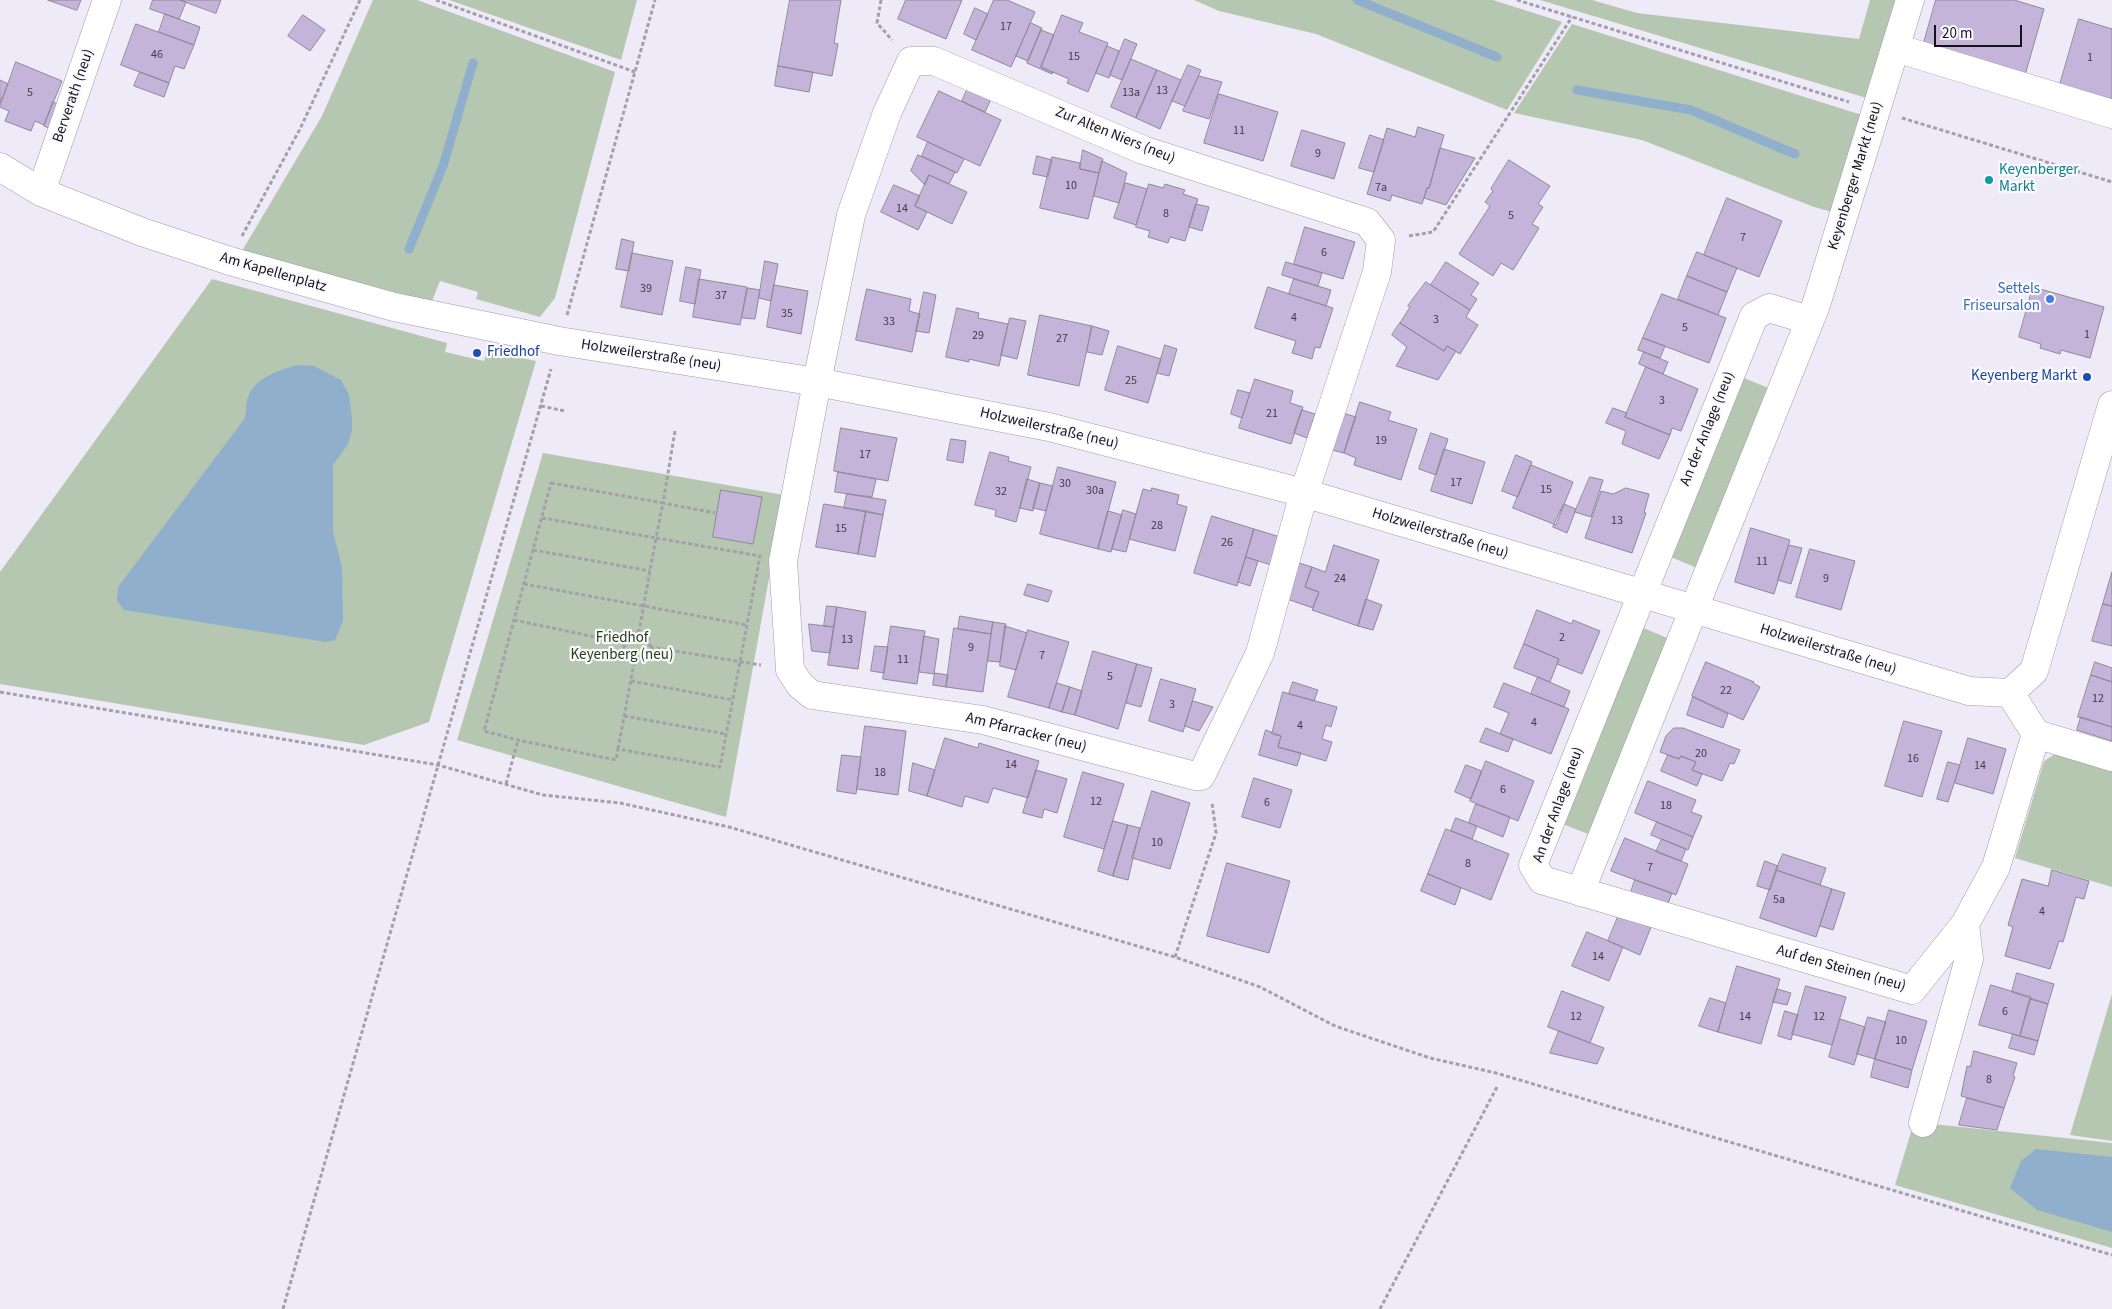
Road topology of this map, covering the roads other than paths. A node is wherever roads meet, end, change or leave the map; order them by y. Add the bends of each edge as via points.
1 (107, 0) edge
2 (1910, 0) edge
3 (1896, 48) junction
4 (2112, 114) edge
5 (0, 167) edge
6 (41, 192) junction
7 (1812, 313) junction
8 (559, 341) joint
9 (816, 382) junction
10 (2112, 405) edge
11 (2107, 437) edge
12 (1304, 493) junction
13 (1641, 595) junction
14 (1692, 610) junction
15 (2010, 693) junction
16 (2036, 734) junction
17 (2112, 757) edge
18 (1580, 892) junction
19 (1964, 924) junction
20 (1923, 1123) dead end

1 - 6 street, Berverath (neu)
2 - 3 street, Keyenberger Markt (neu)
3 - 4 street
3 - 7 street, Keyenberger Markt (neu)
5 - 6 street, Am Kapellenplatz
6 - 8 street, Am Kapellenplatz via 142,232 230,261 394,307
7 - 13 street, An der Anlage (neu) via 1769,308 1754,316
7 - 14 street
8 - 9 street, Holzweilerstraße (neu)
9 - 12 street, Holzweilerstraße (neu) via 1049,427
9 - 12 street, Am Pfarracker (neu) via 783,561 790,670 812,695 983,720 1201,776 1260,653
9 - 12 street, Zur Alten Niers (neu) via 851,215 887,113 911,61 934,61 1143,150 1366,222 1381,240 1377,272
10 - 11 street
11 - 15 street via 2034,671
12 - 13 street, Holzweilerstraße (neu)
13 - 14 street, Holzweilerstraße (neu)
13 - 18 street, An der Anlage (neu) via 1533,865 1542,880
14 - 15 street, Holzweilerstraße (neu) via 1969,692
14 - 18 street
15 - 16 street
16 - 17 street
16 - 19 street, Auf den Steinen (neu) via 1996,867
18 - 19 street, Auf den Steinen (neu) via 1912,990
19 - 20 street via 1968,958

